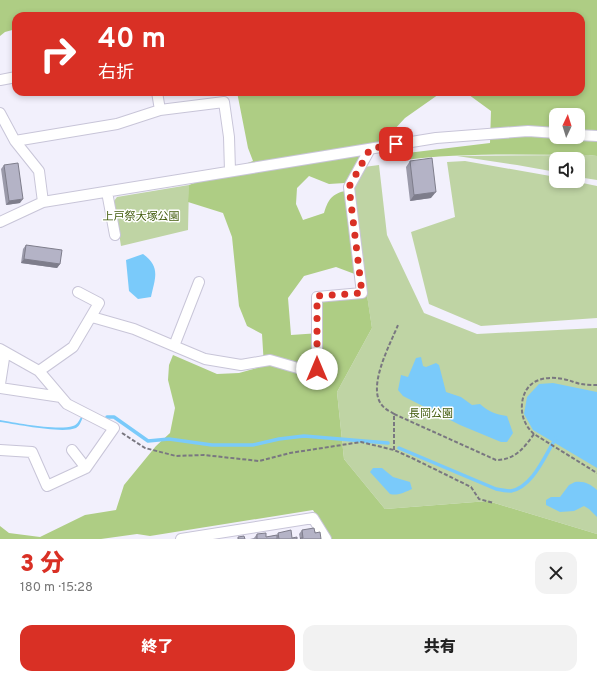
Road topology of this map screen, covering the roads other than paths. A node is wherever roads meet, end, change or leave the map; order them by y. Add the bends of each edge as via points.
1 (12, 78) edge
2 (0, 80) edge
3 (158, 96) edge
4 (160, 110) junction
5 (0, 113) edge
6 (549, 133) edge
7 (585, 135) edge
8 (597, 136) edge
9 (15, 141) junction
10 (370, 149) junction
11 (230, 171) junction
12 (107, 192) junction
13 (43, 202) junction
14 (0, 222) edge
15 (115, 235) dead end
16 (199, 282) dead end
17 (78, 292) dead end
18 (92, 317) junction
19 (174, 346) junction
20 (2, 350) edge
21 (39, 372) junction
22 (0, 384) edge
23 (0, 388) edge
24 (61, 397) junction
25 (0, 450) edge
26 (72, 450) dead end
27 (86, 468) junction
28 (181, 539) edge
29 (326, 539) edge

1 - 2 street
3 - 4 street
4 - 9 street via 116,124
4 - 11 street via 224,102
5 - 9 street
6 - 10 street via 436,138
7 - 8 street
9 - 13 street via 39,171
10 - 11 street
10 - 19 street via 349,187 362,293 317,296 317,369 308,371 270,360 241,365 205,359
11 - 12 street
12 - 13 street
12 - 15 street
13 - 14 street
16 - 19 street
17 - 18 street via 99,303
18 - 19 street via 134,329
18 - 21 street via 73,347
20 - 21 street
20 - 22 street
21 - 24 street
23 - 24 street
24 - 27 street via 67,404 114,428
25 - 27 street via 32,452 47,486
26 - 27 street
28 - 29 street via 313,518

